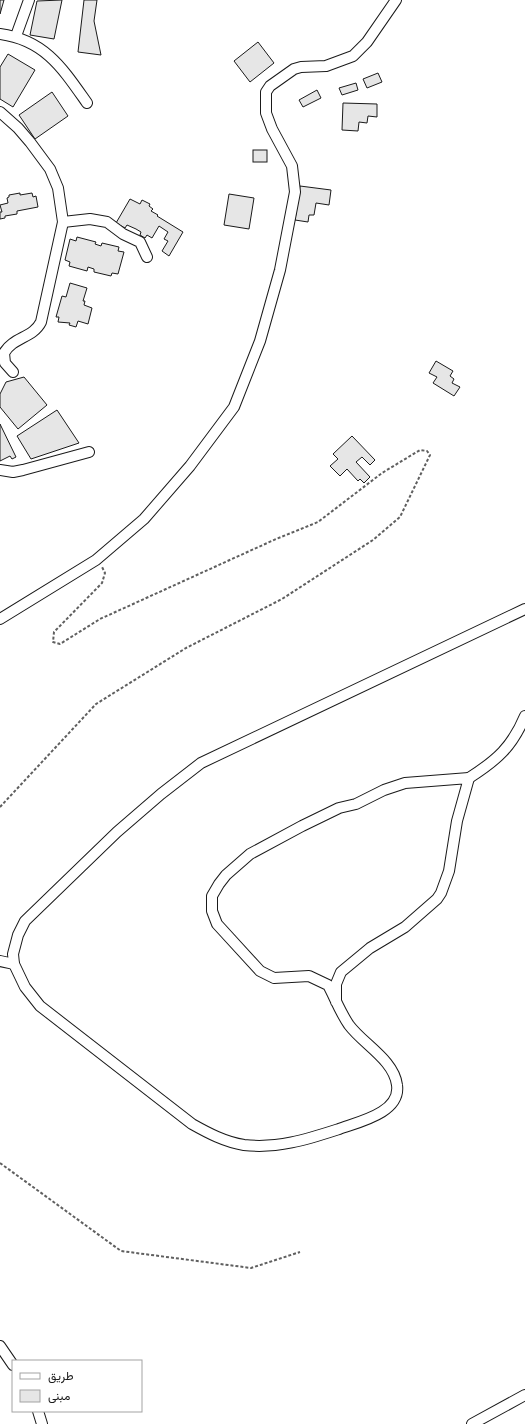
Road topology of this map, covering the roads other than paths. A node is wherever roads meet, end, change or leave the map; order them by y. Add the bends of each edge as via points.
1 (30, 0) edge
2 (396, 0) edge
3 (0, 34) edge
4 (16, 36) junction
5 (87, 103) dead end
6 (0, 112) edge
7 (63, 222) junction
8 (147, 257) dead end
9 (13, 372) dead end
10 (89, 452) dead end
11 (0, 470) edge
12 (525, 609) edge
13 (0, 619) edge
14 (525, 716) edge
15 (469, 778) junction
16 (0, 962) edge
17 (14, 964) junction
18 (336, 1002) junction
19 (0, 1346) edge
20 (12, 1364) edge
21 (525, 1395) edge
22 (38, 1412) edge
23 (42, 1424) edge
24 (472, 1424) edge

1 - 4 street
2 - 13 street via 367,42 353,56 326,66 294,69 270,86 266,92 266,113 292,166 296,192 280,270 260,341 234,407 190,466 144,519 96,560
3 - 4 street
4 - 5 street via 34,44 56,62
6 - 7 street via 18,128 50,169 58,188
7 - 8 street via 90,219 107,222 140,242
7 - 9 street via 41,322 35,331 14,341 4,352 5,363
10 - 11 street via 23,470
12 - 17 street via 201,763 117,832 25,921 13,954
14 - 15 street via 508,748
15 - 18 street via 441,893 405,927 370,948 341,972 336,984
15 - 18 street via 405,783 356,804 339,808 250,854 219,884 212,896 212,911 217,924 260,971 274,978 309,976 328,985
16 - 17 street
17 - 18 street via 25,987 40,1006 70,1031 192,1124 212,1136 244,1145 264,1146 308,1140 366,1120 385,1110 393,1101 397,1085 392,1071 350,1027
19 - 20 street
21 - 24 street
22 - 23 street

